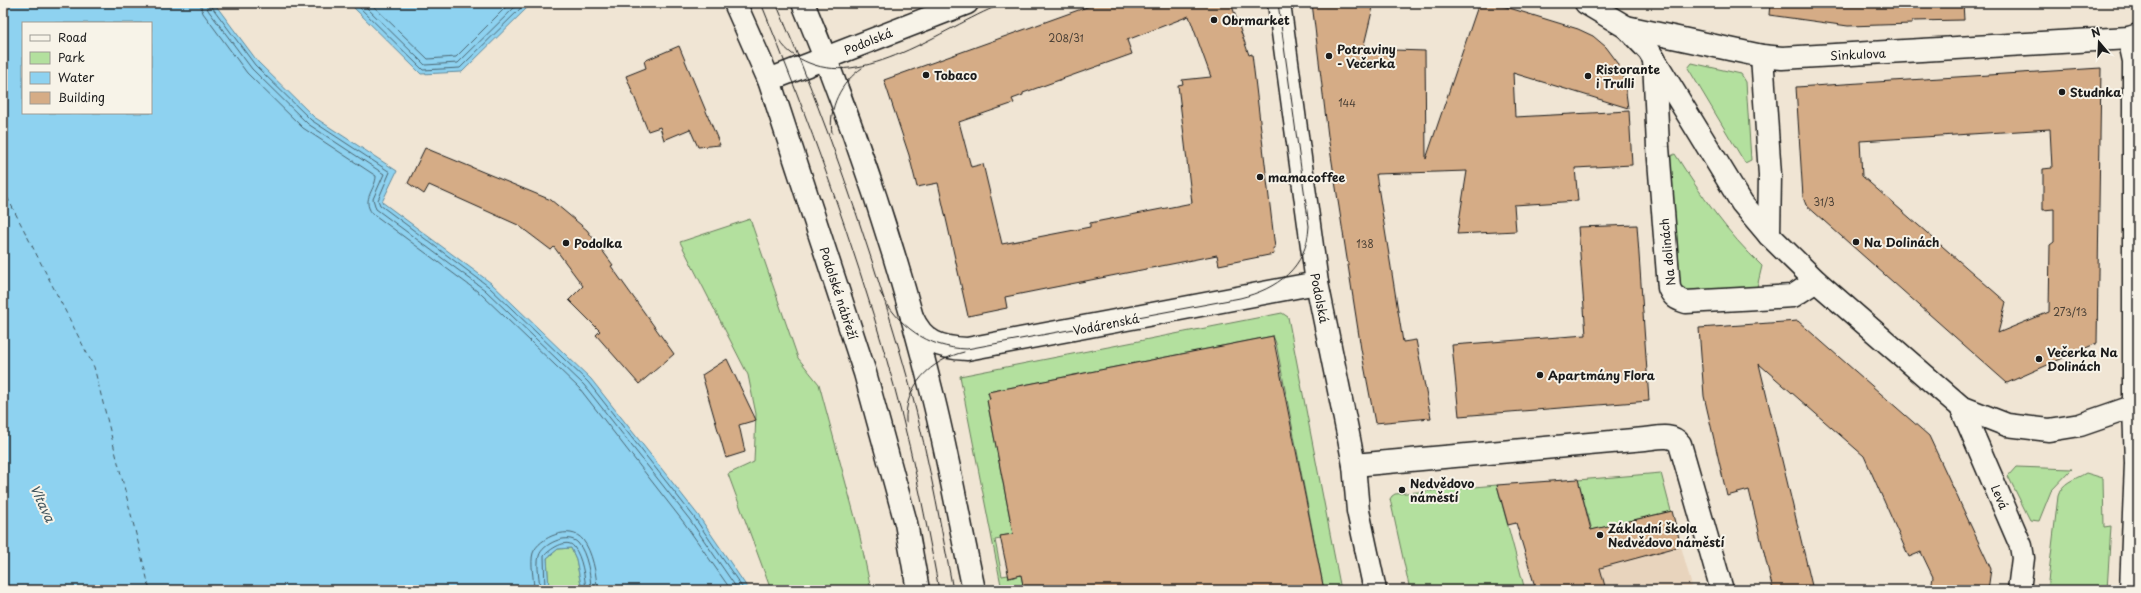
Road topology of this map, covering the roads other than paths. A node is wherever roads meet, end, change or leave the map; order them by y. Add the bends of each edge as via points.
1 (735, 3) edge
2 (803, 3) edge
3 (967, 3) edge
4 (1280, 3) edge
5 (1586, 3) edge
6 (1626, 27) junction
7 (2134, 36) edge
8 (1762, 56) junction
9 (826, 58) junction
10 (1654, 59) junction
11 (769, 80) junction
12 (1769, 235) junction
13 (1816, 281) junction
14 (1317, 283) junction
15 (910, 314) junction
16 (2136, 406) edge
17 (1961, 407) junction
18 (1354, 465) junction
19 (918, 590) edge
20 (974, 590) edge
21 (1375, 590) edge
22 (1722, 590) edge
23 (2019, 590) edge
24 (2131, 590) edge

1 - 11 street, Podolské nábřeží
2 - 9 street
3 - 9 street, Podolská
4 - 14 street, Podolská
5 - 6 street, Sinkulova
6 - 8 street, Sinkulova
6 - 10 street
7 - 8 street, Sinkulova via 1782,58
7 - 16 street
8 - 12 street via 1770,175
9 - 11 street, Podolská
9 - 15 street via 852,129
10 - 12 street via 1742,203
10 - 13 street, Na dolinách via 1658,147 1671,293 1675,298 1686,302 1793,296
11 - 19 street, Podolské nábřeží via 865,373 906,523
12 - 13 street
13 - 17 street
14 - 15 street, Vodárenská via 967,349 947,348 937,344 921,334
14 - 18 street, Podolská
15 - 20 street via 933,397
16 - 17 street via 2080,425 2048,430 2007,425
16 - 24 street
17 - 23 street, Levá via 2021,546 2022,571
18 - 21 street, Podolská via 1358,511
18 - 22 street via 1645,439 1676,439 1680,444

